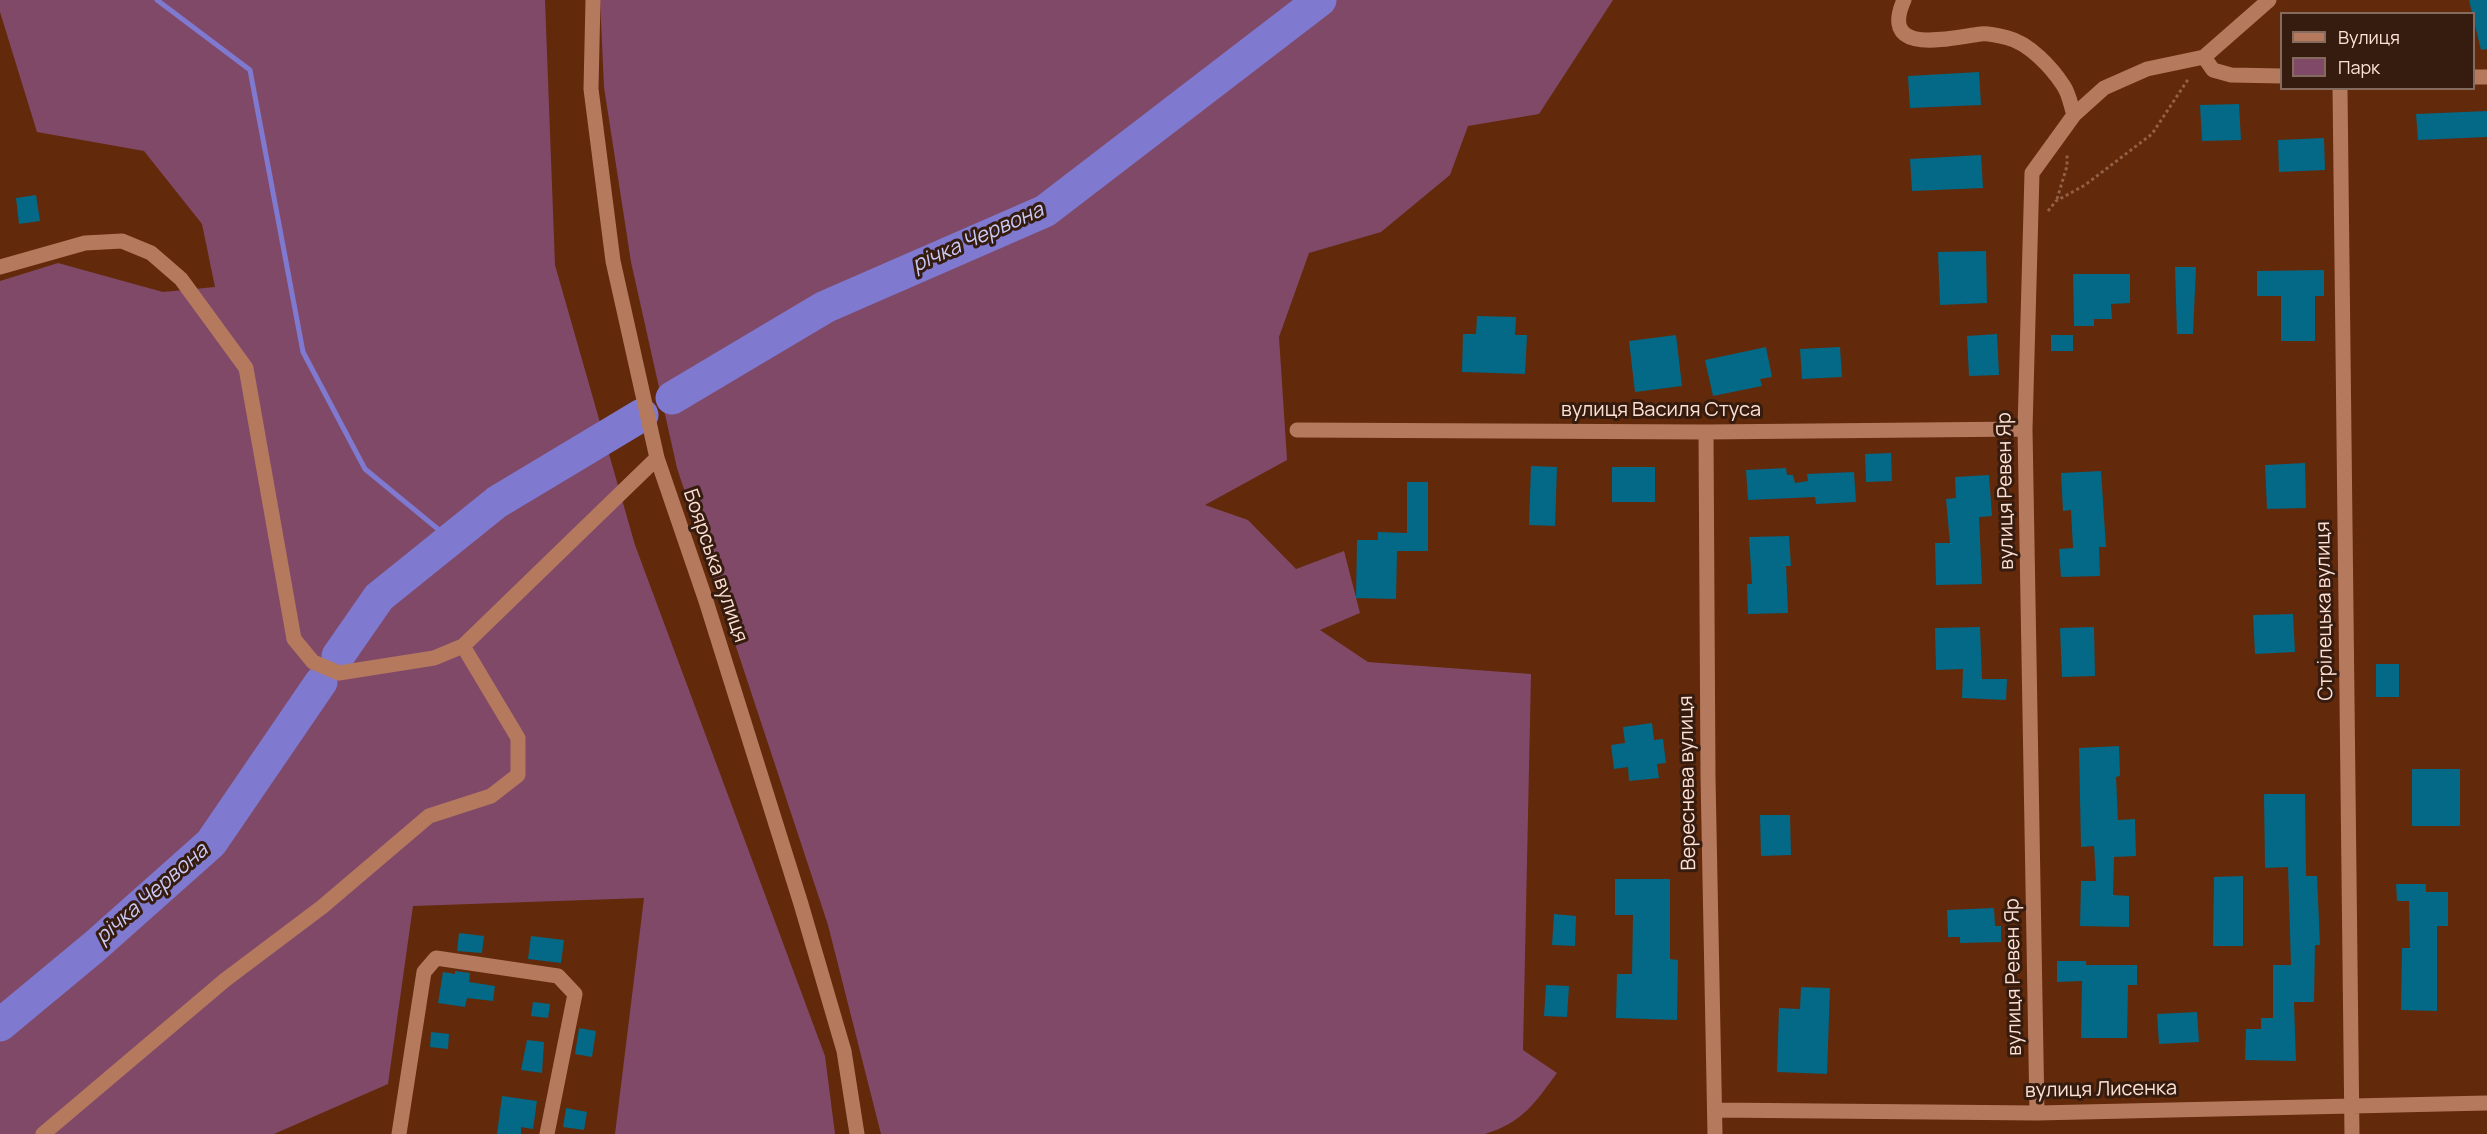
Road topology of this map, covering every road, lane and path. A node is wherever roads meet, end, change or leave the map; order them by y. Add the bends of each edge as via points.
1 (593, 0) edge
2 (1904, 0) edge
3 (2270, 0) edge
4 (2204, 57) junction
5 (2280, 76) edge
6 (2340, 90) edge
7 (2069, 121) junction
8 (2056, 201) junction
9 (2032, 230) junction
10 (0, 267) edge
11 (2025, 429) junction
12 (1297, 430) dead end
13 (1706, 432) junction
14 (657, 458) junction
15 (463, 646) junction
16 (2487, 1104) edge
17 (2351, 1105) junction
18 (1715, 1110) junction
19 (2037, 1113) junction
20 (43, 1134) edge
21 (399, 1134) edge
22 (547, 1134) edge
23 (857, 1134) edge
24 (1715, 1134) edge
25 (2352, 1134) edge

1 - 14 street, Боярська вулиця via 591,89 613,261
2 - 7 street via 1899,12 1902,28 1914,40 1933,42 1984,34 2011,38 2039,57 2064,86
3 - 4 street, вулиця Ревен Яр
4 - 5 street via 2214,69 2230,75
4 - 7 street, вулиця Ревен Яр via 2147,69 2104,88
4 - 8 path via 2152,134 2085,185
6 - 17 street, Стрілецька вулиця
7 - 8 path via 2067,166
7 - 9 street, вулиця Ревен Яр via 2032,173
8 - 9 path
9 - 11 street, вулиця Ревен Яр
10 - 15 street via 85,243 122,241 151,253 181,279 246,368 294,639 313,662 339,673 434,658
11 - 13 street, вулиця Василя Стуса
11 - 19 street, вулиця Ревен Яр
12 - 13 street, вулиця Василя Стуса
13 - 18 street, Вереснева вулиця
14 - 15 street
14 - 23 street, Боярська вулиця via 801,904 844,1051
15 - 20 street via 518,738 518,775 491,796 429,816 322,907 225,980
16 - 17 street, вулиця Лисенка
17 - 19 street, вулиця Лисенка
17 - 25 street, Стрілецька вулиця
18 - 19 street, вулиця Лисенка
18 - 24 street, Вереснева вулиця
21 - 22 street via 424,972 436,958 558,976 575,993

